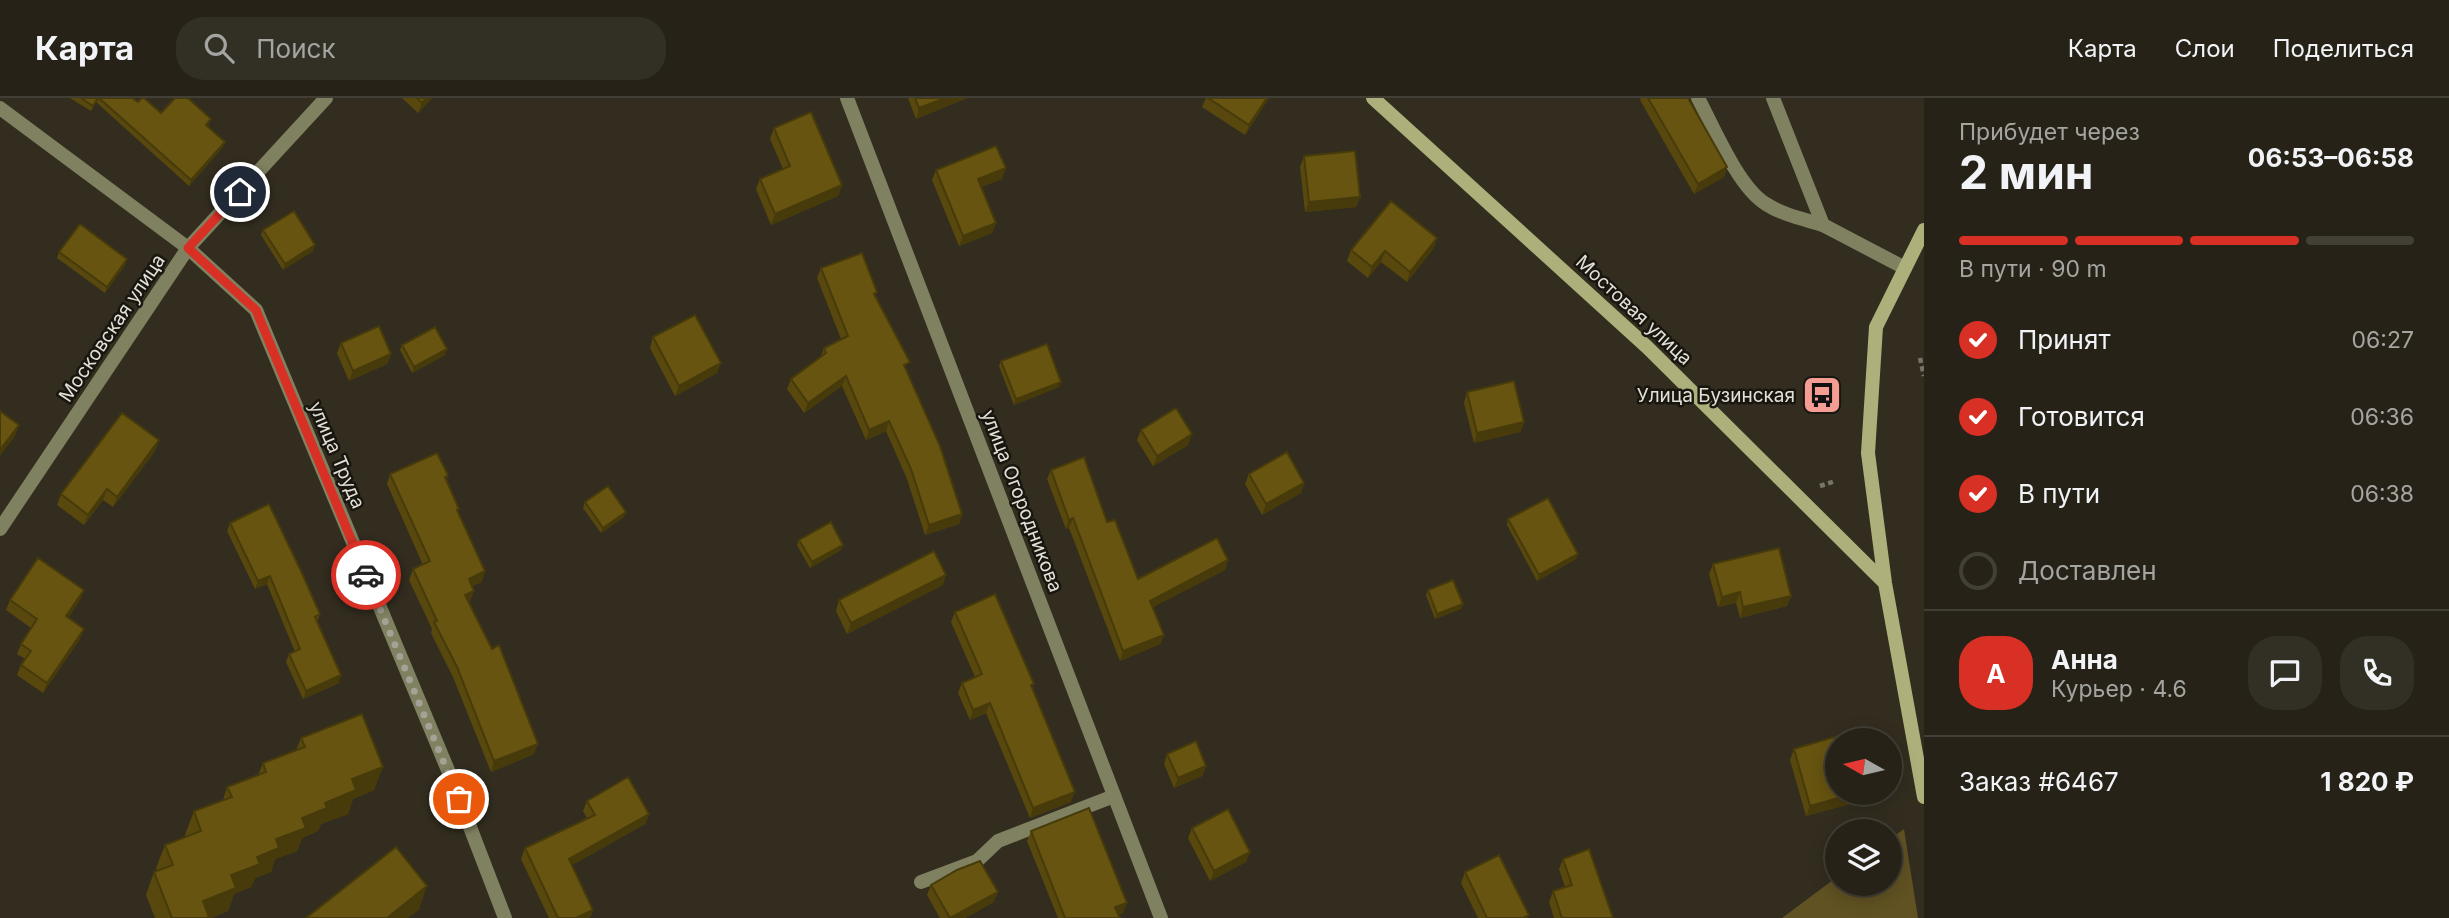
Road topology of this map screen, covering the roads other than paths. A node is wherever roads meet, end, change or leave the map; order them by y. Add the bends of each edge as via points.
1 (326, 98) edge
2 (847, 98) edge
3 (1373, 98) edge
4 (1698, 98) edge
5 (1773, 98) edge
6 (0, 108) edge
7 (1823, 225) junction
8 (1924, 230) edge
9 (188, 248) junction
10 (1905, 268) junction
11 (0, 529) edge
12 (1885, 583) junction
13 (1114, 796) junction
14 (1924, 797) edge
15 (921, 883) dead end
16 (505, 918) edge
17 (1161, 918) edge

1 - 9 street, Московская улица
2 - 13 street, улица Огородникова
3 - 12 main road, Мостовая улица via 1647,346
4 - 7 street via 1753,195 1779,212
5 - 7 street
6 - 9 street, улица Труда
7 - 10 street
8 - 10 main road
9 - 11 street, Московская улица
9 - 16 street, улица Труда via 256,310
10 - 12 main road via 1876,327 1868,453
12 - 14 main road
13 - 15 street via 999,841 977,860
13 - 17 street, улица Огородникова

